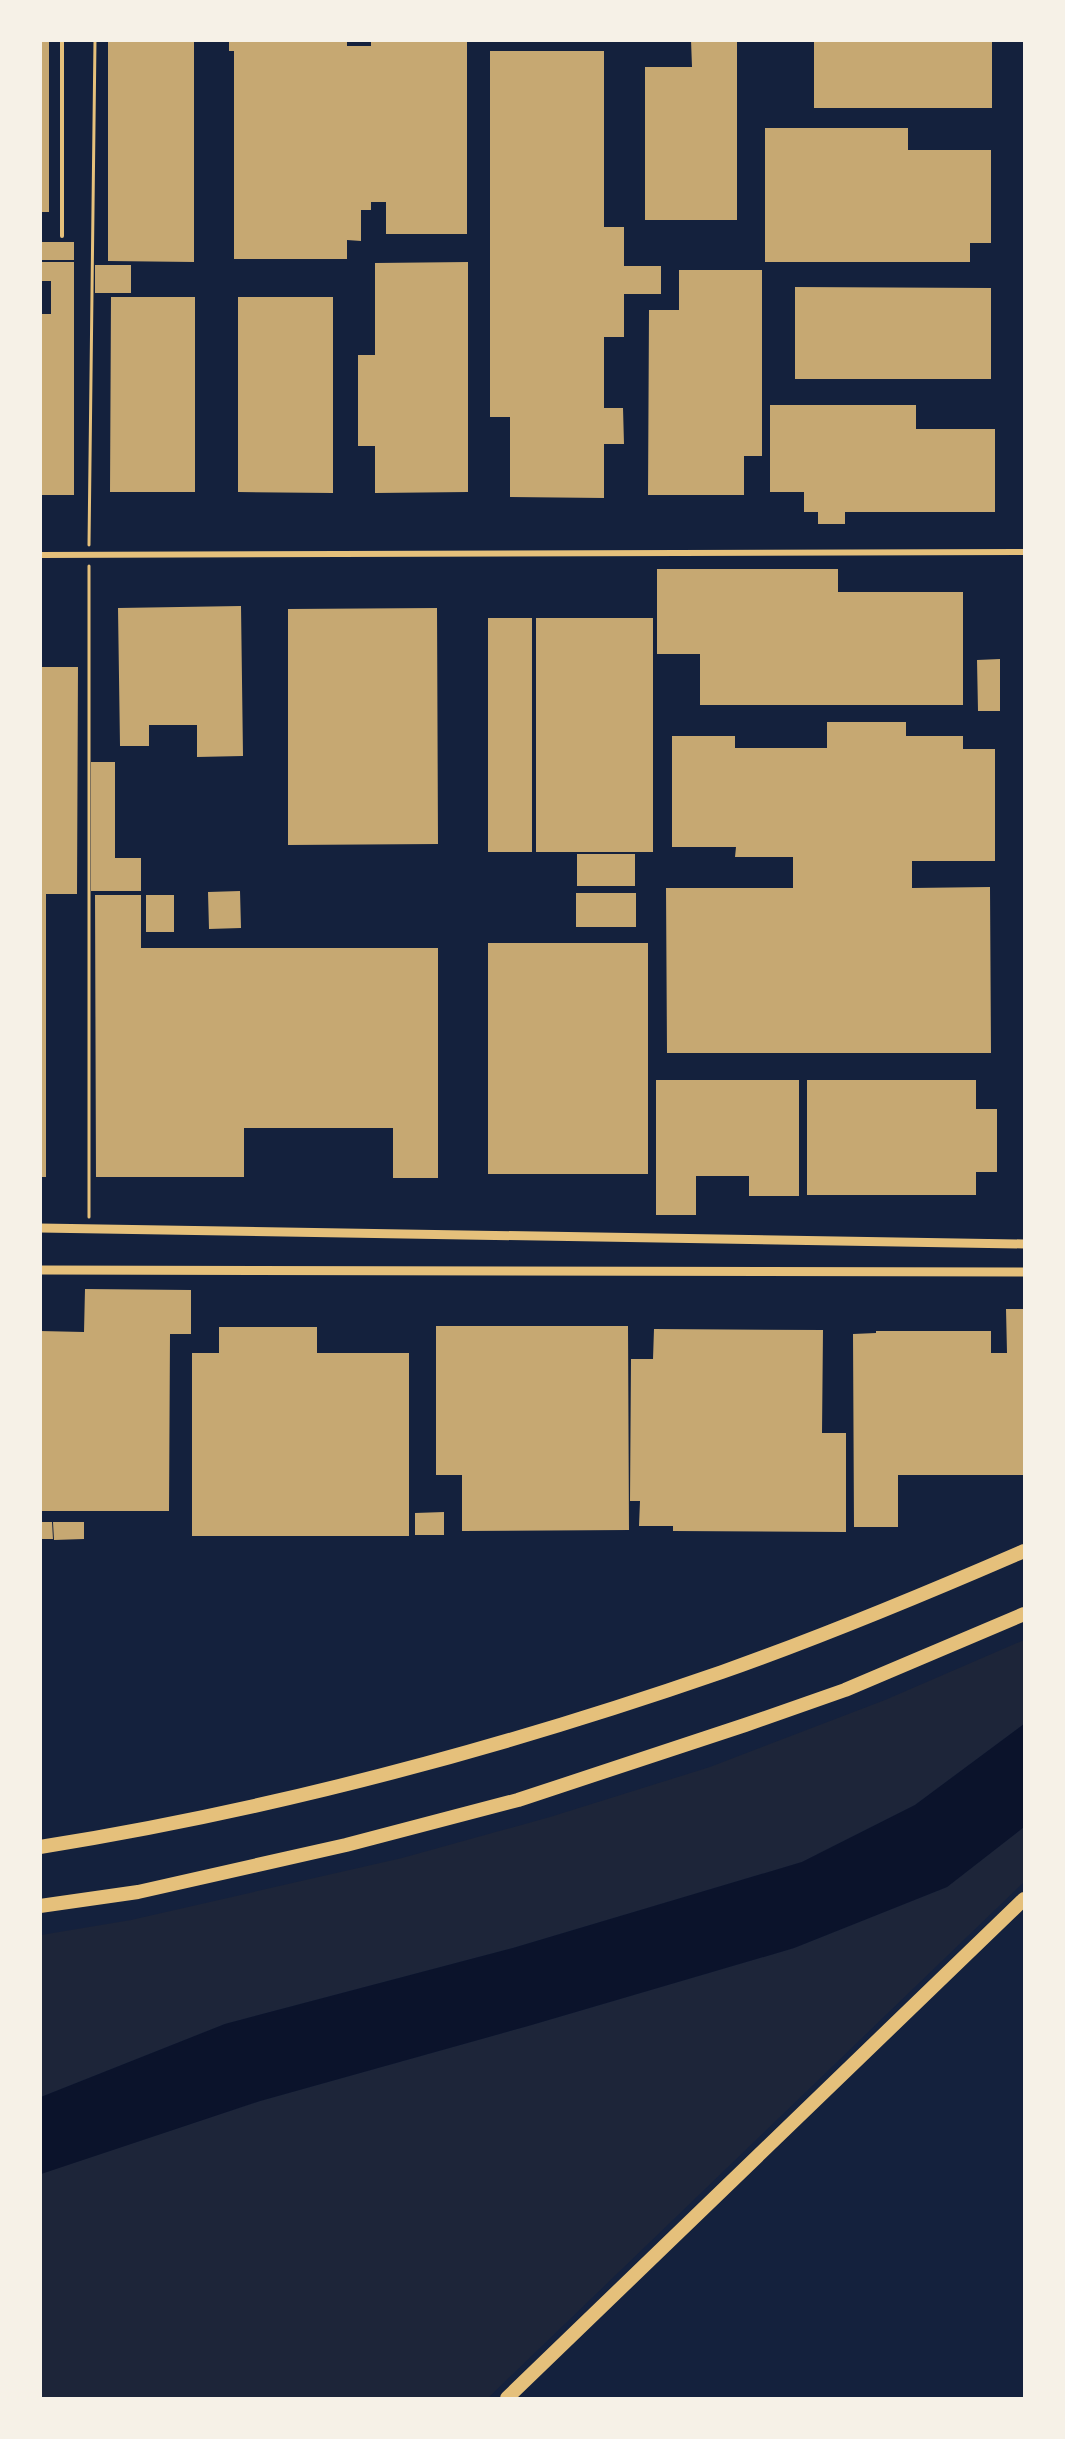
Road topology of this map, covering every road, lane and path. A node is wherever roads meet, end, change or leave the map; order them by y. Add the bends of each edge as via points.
1 (63, 40) edge
2 (95, 40) edge
3 (62, 236) dead end
4 (1024, 552) edge
5 (40, 555) edge
6 (89, 555) junction
7 (40, 1228) edge
8 (89, 1228) junction
9 (1024, 1244) edge
10 (40, 1270) edge
11 (1024, 1272) edge
12 (1024, 1551) edge
13 (1024, 1614) edge
14 (40, 1847) edge
15 (1024, 1899) edge
16 (40, 1906) edge
17 (507, 2398) edge

1 - 3 lane
2 - 6 path
4 - 6 street
5 - 6 street
6 - 8 path
7 - 8 street
8 - 9 street
10 - 11 street
12 - 14 highway via 721,1672 486,1747 342,1786 116,1835
13 - 16 highway via 845,1690 518,1800 149,1890
15 - 17 highway

